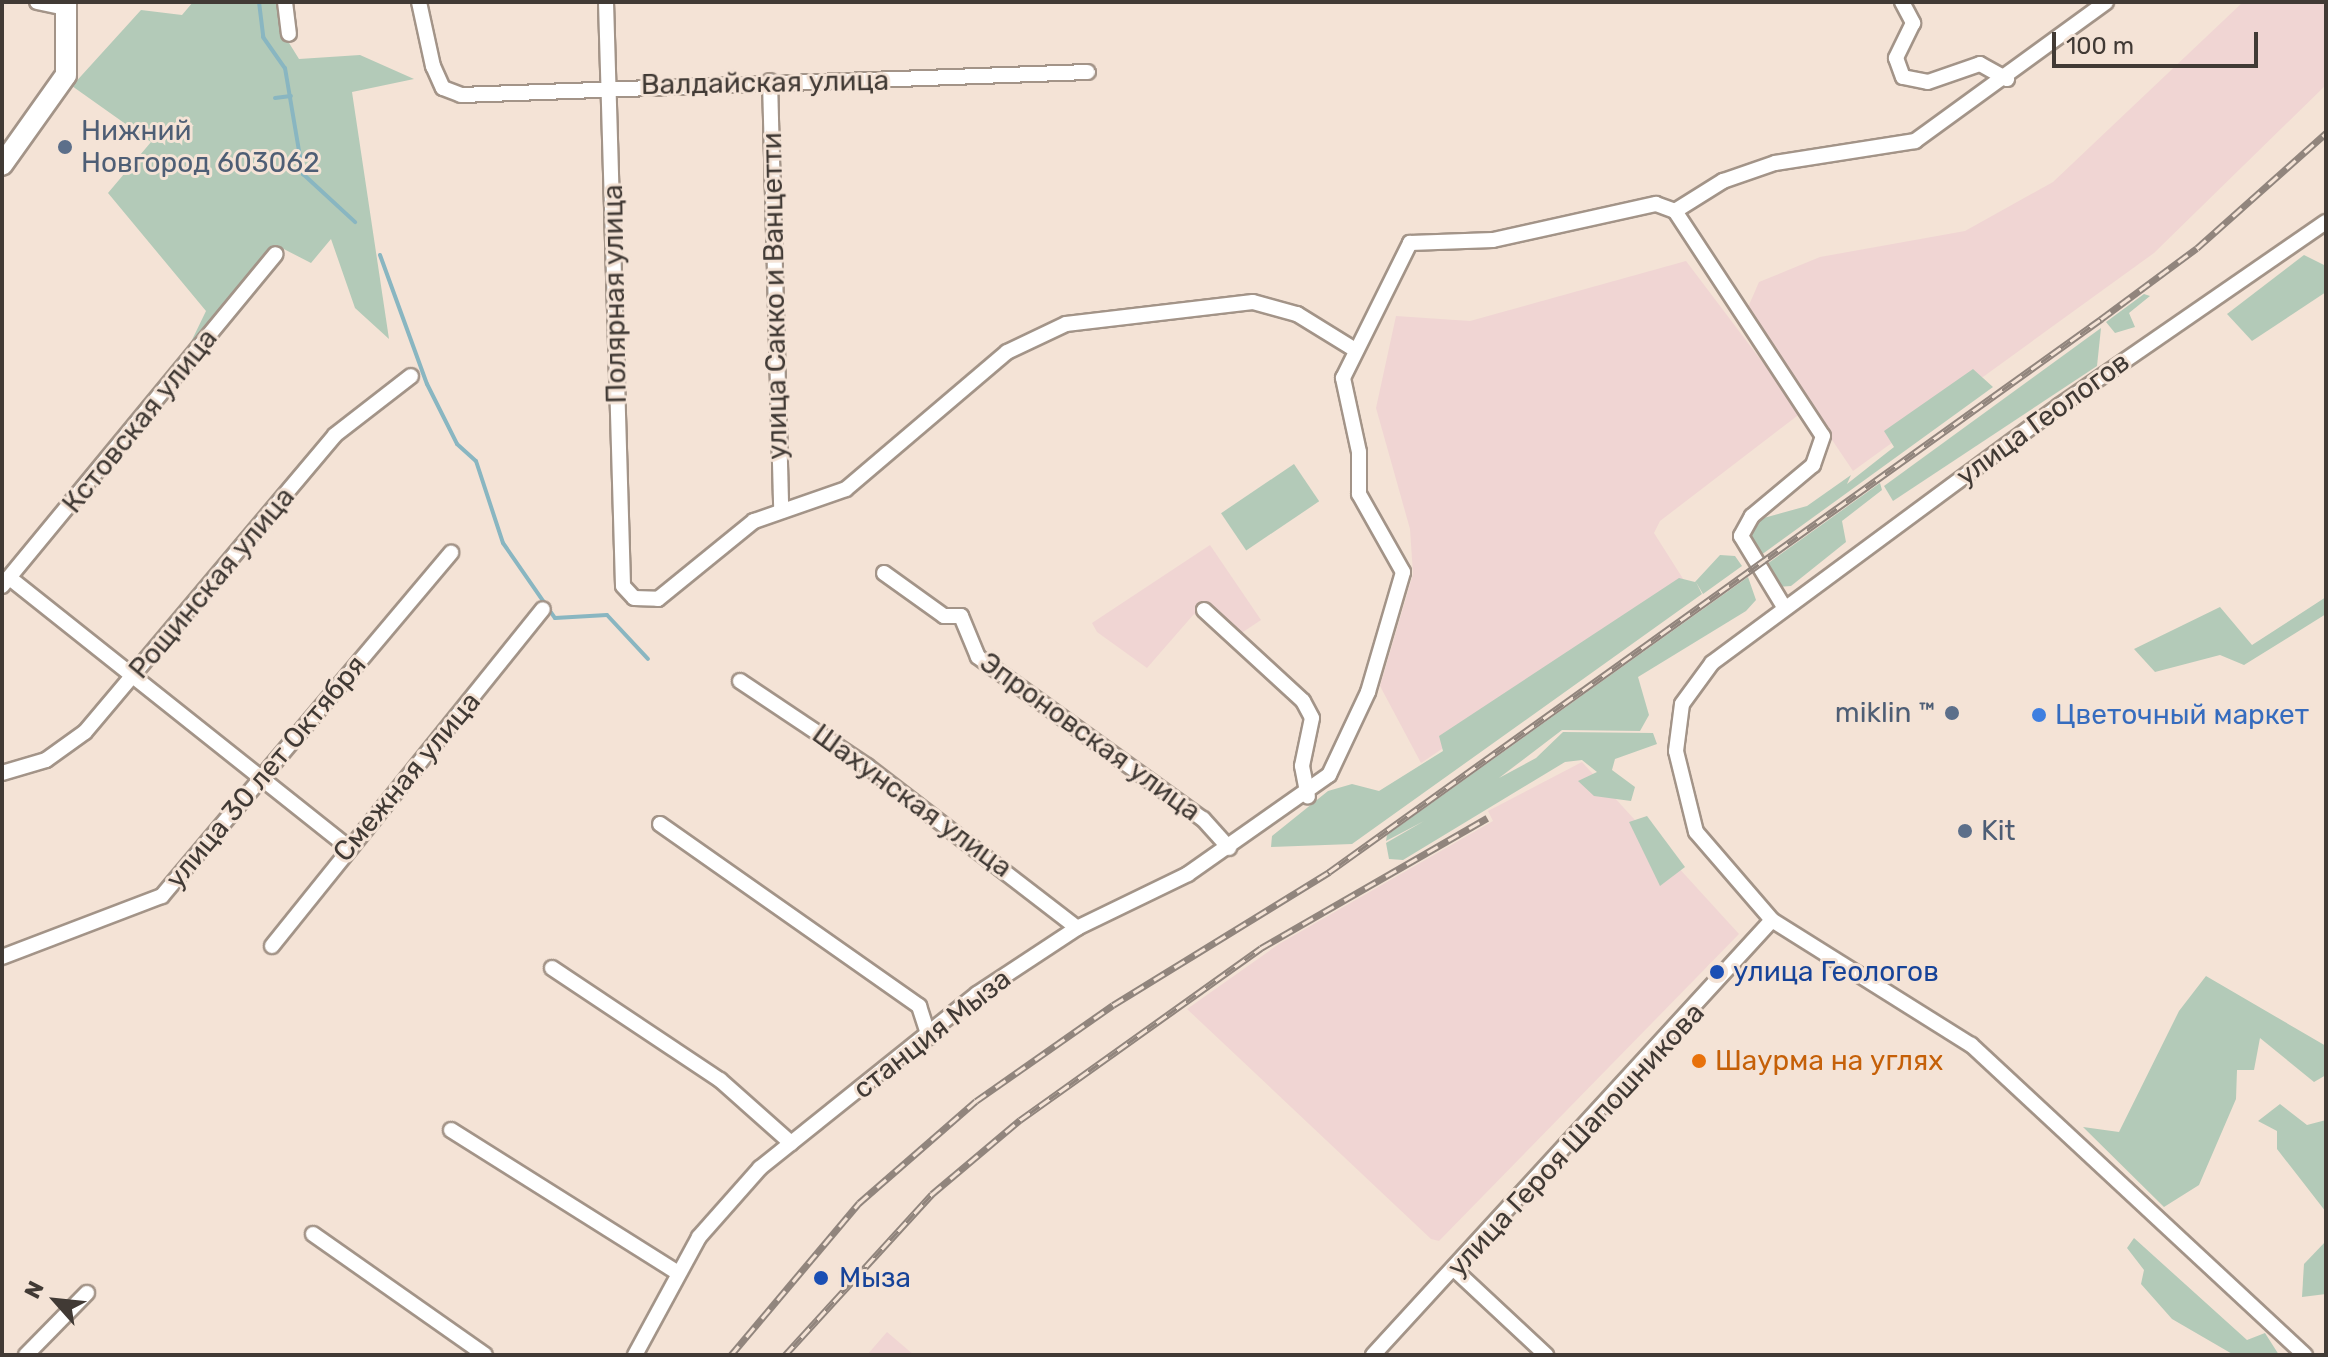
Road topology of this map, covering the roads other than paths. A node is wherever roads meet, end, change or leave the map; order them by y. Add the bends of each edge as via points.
1 (37, 2) edge
2 (285, 2) edge
3 (419, 2) edge
4 (606, 2) edge
5 (1902, 2) edge
6 (2106, 2) edge
7 (66, 5) edge
8 (289, 34) dead end
9 (1088, 72) dead end
10 (2007, 79) junction
11 (770, 81) junction
12 (610, 85) junction
13 (2, 165) edge
14 (1675, 211) junction
15 (2326, 222) edge
16 (276, 254) dead end
17 (1352, 348) junction
18 (411, 376) dead end
19 (781, 511) junction
20 (451, 553) dead end
21 (884, 573) dead end
22 (7, 582) edge
23 (1784, 607) junction
24 (543, 609) dead end
25 (1204, 610) dead end
26 (135, 675) junction
27 (740, 681) dead end
28 (2, 773) edge
29 (260, 779) junction
30 (1308, 796) junction
31 (660, 824) dead end
32 (346, 845) junction
33 (1229, 848) junction
34 (1772, 920) junction
35 (1077, 928) junction
36 (272, 946) dead end
37 (2, 957) edge
38 (552, 968) dead end
39 (929, 1037) junction
40 (451, 1130) dead end
41 (791, 1143) junction
42 (313, 1234) dead end
43 (1455, 1270) junction
44 (678, 1273) junction
45 (87, 1293) dead end
46 (26, 1355) edge
47 (485, 1355) edge
48 (635, 1355) edge
49 (1373, 1355) edge
50 (1546, 1355) edge
51 (2305, 1355) edge

1 - 7 street
2 - 8 street
3 - 12 street, Валдайская улица via 443,88 461,95
4 - 12 street, Полярная улица
5 - 10 street via 1913,23 1896,58 1903,77 1928,82 1980,64
6 - 10 street
7 - 13 main road via 66,75
9 - 11 street, Валдайская улица
10 - 14 street via 1915,141 1775,163 1723,181
11 - 12 street, Валдайская улица
11 - 19 street, улица Сакко и Ванцетти
12 - 19 street, Полярная улица via 623,586 634,598 658,599 738,531
14 - 17 street, станция Мыза via 1656,204 1493,240 1410,243
14 - 23 street via 1823,436 1813,465 1752,516 1741,536
15 - 23 street, улица Геологов
16 - 22 street, Кстовская улица
17 - 19 street via 1297,314 1253,302 1194,314 1087,319 1031,338 881,465 810,506
17 - 30 street, станция Мыза via 1343,378 1359,452 1359,494 1403,572 1368,692 1329,775
18 - 26 street, Рощинская улица via 335,435
20 - 29 street, улица 30 лет Октября
21 - 33 street, Эпроновская улица via 944,616 961,616 978,657 1203,819
22 - 26 street
23 - 34 street, улица Геологов via 1694,685 1682,704 1676,751 1696,832
24 - 32 street, Смежная улица
25 - 30 street via 1303,701 1312,718 1302,766
26 - 28 street, Рощинская улица via 69,747
26 - 29 street
27 - 35 street, Шахунская улица via 867,766
29 - 32 street
29 - 37 street, улица 30 лет Октября via 152,905
30 - 33 street, станция Мыза
31 - 39 street via 919,1006
32 - 36 street, Смежная улица
33 - 35 street, станция Мыза
34 - 43 street, улица Героя Шапошникова
34 - 51 street, улица Геологов via 1971,1045
35 - 39 street, станция Мыза via 977,994
38 - 41 street via 720,1080
39 - 41 street, станция Мыза
40 - 44 street
41 - 44 street, станция Мыза via 722,1205
42 - 47 street
43 - 49 street, улица Героя Шапошникова
43 - 50 street
44 - 48 street, станция Мыза
45 - 46 street

